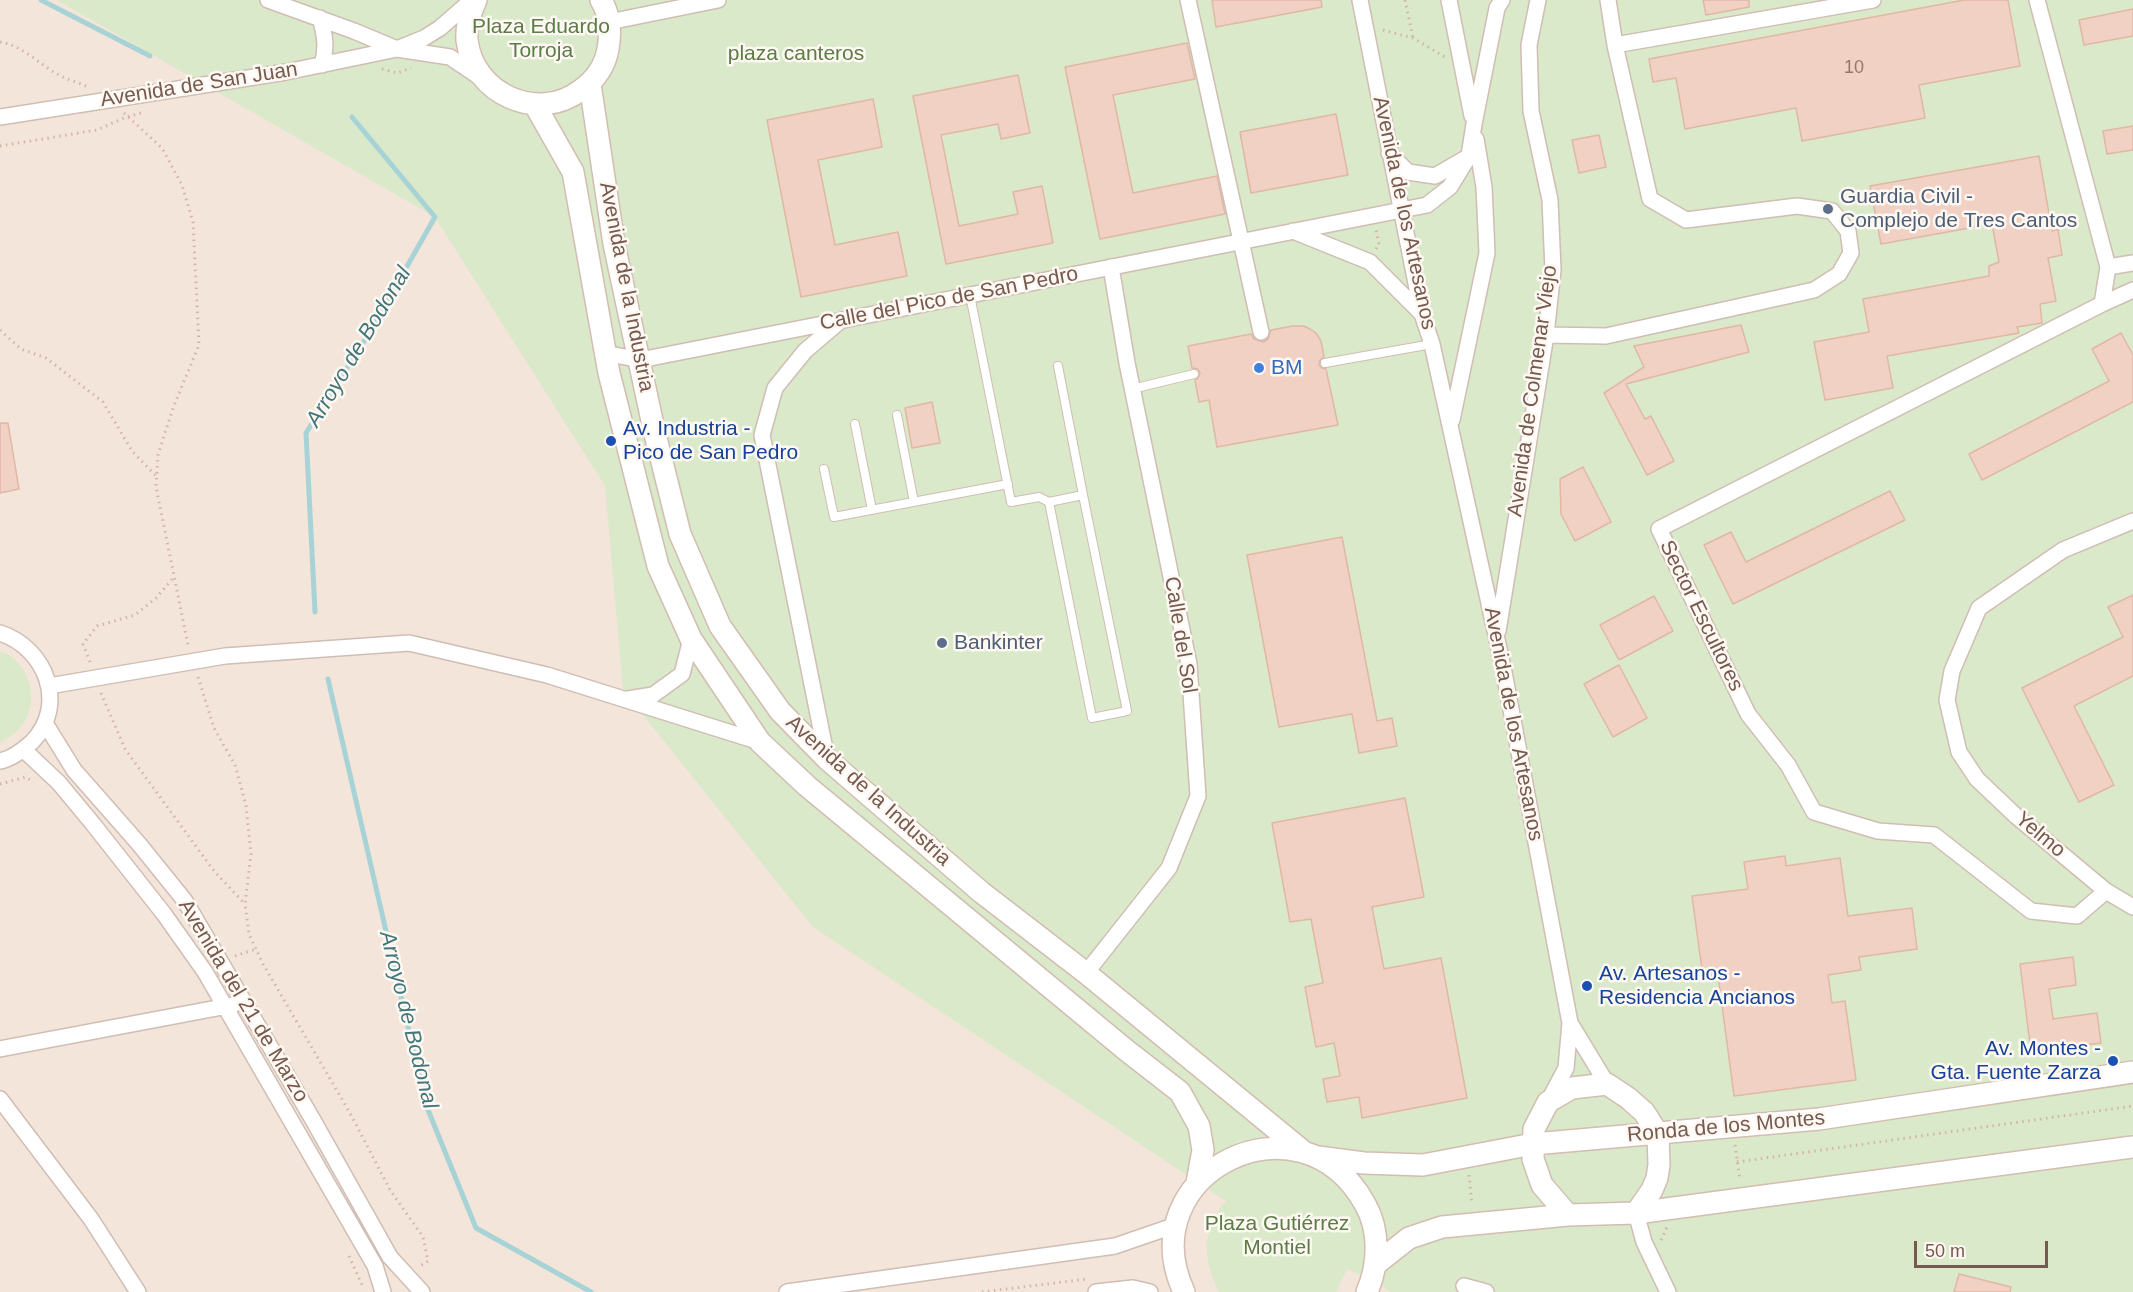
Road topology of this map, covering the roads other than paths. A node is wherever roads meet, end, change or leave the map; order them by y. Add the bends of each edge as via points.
1 (268, 0) edge
2 (474, 0) edge
3 (601, 0) edge
4 (718, 0) edge
5 (1188, 0) edge
6 (1360, 0) edge
7 (1449, 0) edge
8 (1502, 0) edge
9 (1538, 0) edge
10 (1608, 0) edge
11 (1873, 0) edge
12 (2037, 0) edge
13 (320, 18) junction
14 (609, 22) junction
15 (1615, 45) junction
16 (396, 49) junction
17 (322, 65) junction
18 (486, 81) junction
19 (590, 84) junction
20 (535, 105) junction
21 (0, 117) edge
22 (1474, 124) junction
23 (1389, 153) junction
24 (1469, 156) junction
25 (1400, 210) junction
26 (1293, 231) junction
27 (1242, 241) junction
28 (2133, 263) edge
29 (1111, 267) junction
30 (2108, 267) junction
31 (2133, 290) edge
32 (970, 295) junction
33 (2102, 304) junction
34 (1422, 314) junction
35 (840, 321) junction
36 (1261, 332) dead end
37 (1545, 335) junction
38 (1432, 344) junction
39 (605, 353) junction
40 (640, 360) junction
41 (1325, 363) dead end
42 (1058, 366) dead end
43 (1194, 374) dead end
44 (1132, 389) junction
45 (897, 415) dead end
46 (855, 424) dead end
47 (1451, 426) junction
48 (824, 469) dead end
49 (1008, 484) junction
50 (1083, 495) junction
51 (1049, 501) junction
52 (914, 502) junction
53 (872, 510) junction
54 (2133, 521) edge
55 (0, 633) edge
56 (691, 639) junction
57 (1496, 639) junction
58 (49, 686) junction
59 (625, 699) junction
60 (45, 723) junction
61 (760, 742) junction
62 (24, 750) junction
63 (827, 759) junction
64 (0, 761) edge
65 (2106, 891) junction
66 (2133, 907) edge
67 (1086, 973) junction
68 (246, 1003) junction
69 (226, 1007) junction
70 (1570, 1023) junction
71 (0, 1049) edge
72 (2133, 1072) edge
73 (1606, 1084) junction
74 (0, 1099) edge
75 (1548, 1102) junction
76 (1658, 1134) junction
77 (1533, 1144) junction
78 (2133, 1147) edge
79 (1311, 1154) junction
80 (1197, 1183) junction
81 (1636, 1213) junction
82 (1568, 1215) junction
83 (1176, 1224) junction
84 (1376, 1264) junction
85 (1095, 1285) edge
86 (1464, 1286) dead end
87 (138, 1292) edge
88 (383, 1292) edge
89 (422, 1292) edge
90 (788, 1292) edge
91 (1150, 1292) edge
92 (1184, 1292) edge
93 (1367, 1292) edge
94 (1486, 1292) edge
95 (1668, 1292) edge

1 - 13 street
2 - 16 street via 440,28
2 - 18 street via 467,40 473,62
3 - 14 street
4 - 14 street
5 - 27 street
6 - 23 street, Avenida de los Artesanos
7 - 22 street, Avenida de los Artesanos
8 - 22 street via 1497,8
9 - 37 street, Avenida de Colmenar Viejo via 1529,45 1532,111 1550,200 1553,270
10 - 15 street
11 - 15 street
12 - 30 street
13 - 16 street
13 - 17 street via 326,52
14 - 19 street via 607,55
15 - 37 street via 1650,199 1686,220 1797,206 1832,211 1848,231 1851,253 1839,273 1814,290 1606,336
16 - 17 street, Avenida de San Juan
16 - 18 street via 450,57
17 - 21 street, Avenida de San Juan
18 - 20 street via 508,98
19 - 20 street via 574,96
19 - 40 street, Avenida de la Industria via 614,244
20 - 39 street, Avenida de la Industria via 573,172
22 - 24 street
22 - 47 street, Avenida de los Artesanos via 1484,187 1487,253
23 - 24 street via 1408,172 1435,176
23 - 25 street, Avenida de los Artesanos
24 - 25 street via 1450,187 1435,199 1427,205
25 - 26 street, Calle del Pico de San Pedro
25 - 34 street, Avenida de los Artesanos
26 - 27 street, Calle del Pico de San Pedro
26 - 34 street via 1370,262
27 - 29 street, Calle del Pico de San Pedro
27 - 36 street
28 - 30 street
29 - 32 street, Calle del Pico de San Pedro
29 - 44 street, Calle del Sol
30 - 33 street
31 - 33 street, Sector Escultores
32 - 35 street, Calle del Pico de San Pedro
32 - 49 lane
33 - 65 street, Sector Escultores via 1659,529 1748,714 1788,765 1814,812 1878,831 1934,835 2031,911 2076,916
34 - 38 street, Avenida de los Artesanos
35 - 40 street, Calle del Pico de San Pedro
35 - 63 street via 805,351 775,388 762,435
37 - 57 street, Avenida de Colmenar Viejo
38 - 41 lane
38 - 47 street, Avenida de los Artesanos
39 - 40 street, Calle del Pico de San Pedro
39 - 56 street, Avenida de la Industria via 658,566
40 - 63 street, Avenida de la Industria via 680,534 720,626 780,711
42 - 50 lane
43 - 44 lane
44 - 67 street, Calle del Sol via 1189,664 1198,796 1169,868
45 - 52 lane
46 - 53 lane
47 - 57 street, Avenida de los Artesanos
48 - 53 lane via 834,517
49 - 51 lane via 1011,502 1039,496
49 - 52 lane
50 - 51 lane
50 - 51 lane via 1127,711 1092,718
52 - 53 lane
54 - 65 street, Yelmo via 2063,550 1979,608 1952,671 1947,700 1959,752 1977,779
55 - 58 street via 30,650 42,666
56 - 59 street via 682,674 653,695
56 - 61 street, Avenida de la Industria
57 - 70 street, Avenida de los Artesanos
58 - 59 street via 225,656 409,643 547,675
58 - 60 street via 50,705
59 - 61 street
60 - 62 street
60 - 68 street, Avenida del 21 de Marzo via 74,770 185,901
61 - 80 street, Avenida de la Industria via 807,786 1180,1092 1199,1126 1203,1150
62 - 64 street
62 - 69 street, Avenida del 21 de Marzo via 59,783 164,914
63 - 67 street, Avenida de la Industria via 981,892
65 - 66 street, Yelmo
67 - 79 street, Avenida de la Industria
68 - 69 street
68 - 89 street, Avenida del 21 de Marzo via 390,1257
69 - 71 street
69 - 88 street, Avenida del 21 de Marzo via 375,1266
70 - 73 street, Avenida de los Artesanos
70 - 75 street, Avenida de los Artesanos via 1566,1068
72 - 76 street, Ronda de los Montes via 1820,1119
73 - 75 street via 1572,1088
73 - 76 street via 1644,1112
74 - 87 street via 91,1219
75 - 77 street via 1534,1129
76 - 77 street, Ronda de los Montes
76 - 81 street via 1657,1178
77 - 79 street, Ronda de los Montes via 1423,1165 1364,1163
77 - 82 street via 1533,1159 1542,1185
78 - 81 street
79 - 80 street via 1275,1147 1246,1152 1219,1164
79 - 84 street via 1339,1171 1370,1212
80 - 83 street
81 - 82 street
81 - 95 street via 1644,1242
82 - 84 street via 1442,1227 1409,1238
83 - 90 street via 1115,1246
83 - 92 street via 1173,1252
84 - 93 street
85 - 91 street
86 - 94 street

